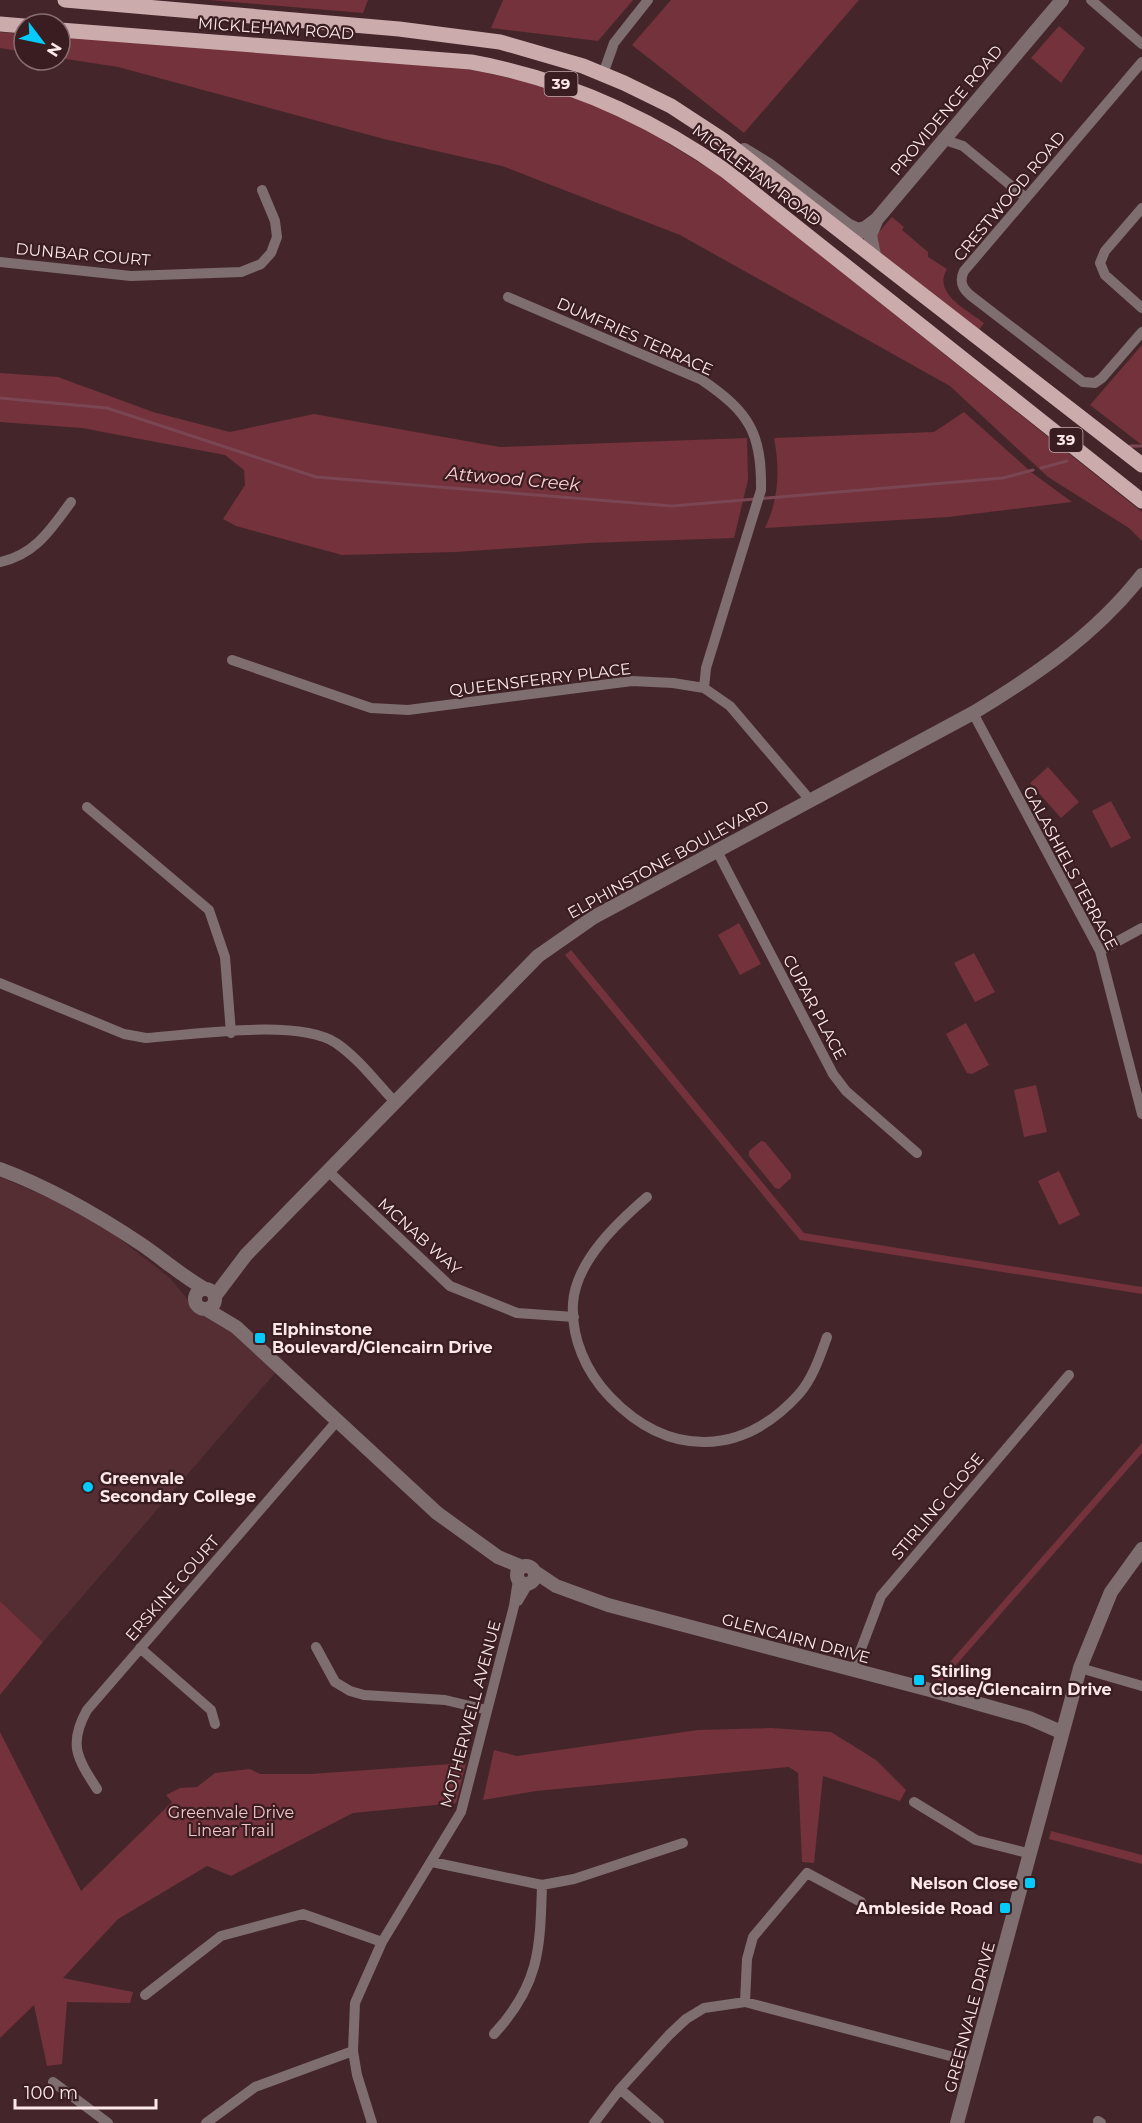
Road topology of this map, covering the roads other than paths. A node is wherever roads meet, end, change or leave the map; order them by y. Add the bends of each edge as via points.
1 (65, 0) edge
2 (648, 0) edge
3 (1062, 0) edge
4 (1091, 0) edge
5 (95, 1) edge
6 (72, 31) edge
7 (1142, 44) edge
8 (1142, 62) edge
9 (603, 74) junction
10 (723, 140) junction
11 (942, 140) junction
12 (262, 190) dead end
13 (1026, 198) junction
14 (1142, 208) edge
15 (877, 219) junction
16 (865, 228) junction
17 (852, 238) junction
18 (874, 255) junction
19 (0, 262) edge
20 (859, 276) junction
21 (508, 297) dead end
22 (1142, 308) edge
23 (1142, 332) edge
24 (1142, 465) edge
25 (1142, 501) edge
26 (71, 502) dead end
27 (0, 562) edge
28 (1142, 575) edge
29 (232, 660) dead end
30 (704, 688) junction
31 (973, 713) junction
32 (810, 800) junction
33 (87, 807) dead end
34 (717, 851) junction
35 (1142, 928) edge
36 (1101, 951) junction
37 (0, 983) edge
38 (231, 1033) junction
39 (394, 1101) junction
40 (1142, 1114) edge
41 (917, 1153) dead end
42 (0, 1169) edge
43 (328, 1171) junction
44 (647, 1197) dead end
45 (207, 1297) junction
46 (574, 1317) junction
47 (827, 1337) dead end
48 (1069, 1376) dead end
49 (337, 1421) junction
50 (1142, 1549) edge
51 (525, 1577) junction
52 (316, 1647) dead end
53 (140, 1648) junction
54 (1080, 1668) junction
55 (853, 1670) junction
56 (1142, 1686) edge
57 (487, 1710) junction
58 (215, 1724) dead end
59 (1063, 1727) junction
60 (97, 1789) dead end
61 (914, 1803) dead end
62 (683, 1843) dead end
63 (1031, 1854) junction
64 (432, 1862) junction
65 (542, 1885) junction
66 (861, 1902) dead end
67 (382, 1942) junction
68 (145, 1995) dead end
69 (744, 2002) junction
70 (494, 2034) dead end
71 (353, 2051) junction
72 (973, 2062) junction
73 (53, 2082) dead end
74 (621, 2089) junction
75 (108, 2123) edge
76 (206, 2123) edge
77 (372, 2123) edge
78 (594, 2123) edge
79 (659, 2123) edge
80 (957, 2123) edge

1 - 5 main road, MICKLEHAM ROAD / 39
2 - 9 street via 614,43
3 - 11 street, PROVIDENCE ROAD
4 - 7 street
5 - 9 main road, MICKLEHAM ROAD / 39 via 467,37 528,49
6 - 20 main road, MICKLEHAM ROAD / 39 via 420,56 493,66 566,86 629,111 701,153
8 - 13 street, CRESTWOOD ROAD
9 - 10 main road, MICKLEHAM ROAD / 39 via 671,106
10 - 16 street via 770,166 854,228
10 - 17 main road, MICKLEHAM ROAD / 39
11 - 13 street via 963,146
11 - 15 street, PROVIDENCE ROAD
12 - 19 street, DUNBAR COURT via 275,221 276,237 271,253 261,264 241,272 131,276
13 - 23 street, CRESTWOOD ROAD via 964,271 963,287 1087,383 1102,378
14 - 22 street via 1105,251 1100,263 1105,275
15 - 16 street, PROVIDENCE ROAD
15 - 18 street via 870,238
16 - 17 street, PROVIDENCE ROAD
17 - 18 main road, MICKLEHAM ROAD / 39
17 - 20 main road via 846,248
18 - 24 main road, MICKLEHAM ROAD / 39
20 - 25 main road, MICKLEHAM ROAD / 39
21 - 30 street, DUMFRIES TERRACE via 702,380 727,396 746,416 758,439 761,490 706,668
26 - 27 street via 43,540 23,554
28 - 31 street, ELPHINSTONE BOULEVARD via 1073,646
29 - 30 street, QUEENSFERRY PLACE via 371,708 408,710 632,681
30 - 32 street, QUEENSFERRY PLACE via 730,706
31 - 32 street, ELPHINSTONE BOULEVARD
31 - 36 street, GALASHIELS TERRACE
32 - 34 street, ELPHINSTONE BOULEVARD
33 - 38 street via 209,910 225,957
34 - 39 street, ELPHINSTONE BOULEVARD via 594,917 538,956
34 - 41 street, CUPAR PLACE via 833,1074 846,1091
35 - 36 street
36 - 40 street, GALASHIELS TERRACE
37 - 38 street via 124,1034 146,1038
38 - 39 street via 287,1029 335,1042
39 - 43 street, ELPHINSTONE BOULEVARD
42 - 45 street, GLENCAIRN DRIVE via 38,1183 91,1212 144,1246
43 - 45 street, ELPHINSTONE BOULEVARD
43 - 46 street, MCNAB WAY via 450,1286 517,1313
44 - 46 street via 611,1228 585,1266 573,1301
45 - 49 street, GLENCAIRN DRIVE
46 - 47 street via 577,1345 598,1384 628,1416 676,1441 719,1443 763,1426 800,1393
48 - 55 street, STIRLING CLOSE via 881,1596
49 - 51 street, GLENCAIRN DRIVE via 437,1514
49 - 53 street, ERSKINE COURT
50 - 54 street, GREENVALE DRIVE via 1112,1592
51 - 55 street, GLENCAIRN DRIVE via 608,1605
51 - 57 street, MOTHERWELL AVENUE
52 - 57 street via 335,1682 350,1691 445,1700
53 - 58 street via 211,1710
53 - 60 street, ERSKINE COURT via 87,1710 77,1728 75,1747
54 - 56 street
54 - 59 street, GREENVALE DRIVE
55 - 59 street, GLENCAIRN DRIVE
57 - 64 street, MOTHERWELL AVENUE via 461,1812
59 - 63 street, GREENVALE DRIVE
61 - 63 street via 976,1840
62 - 65 street via 574,1879
63 - 72 street, GREENVALE DRIVE
64 - 65 street
64 - 67 street, MOTHERWELL AVENUE
65 - 70 street via 537,1960 528,1989
66 - 69 street via 807,1873 753,1937
67 - 68 street via 303,1914 221,1936
67 - 71 street, MOTHERWELL AVENUE via 355,2003
69 - 72 street
69 - 74 street via 704,2008 686,2019
71 - 76 street via 255,2087
71 - 77 street, MOTHERWELL AVENUE
72 - 80 street, GREENVALE DRIVE
73 - 75 street
74 - 78 street
74 - 79 street

